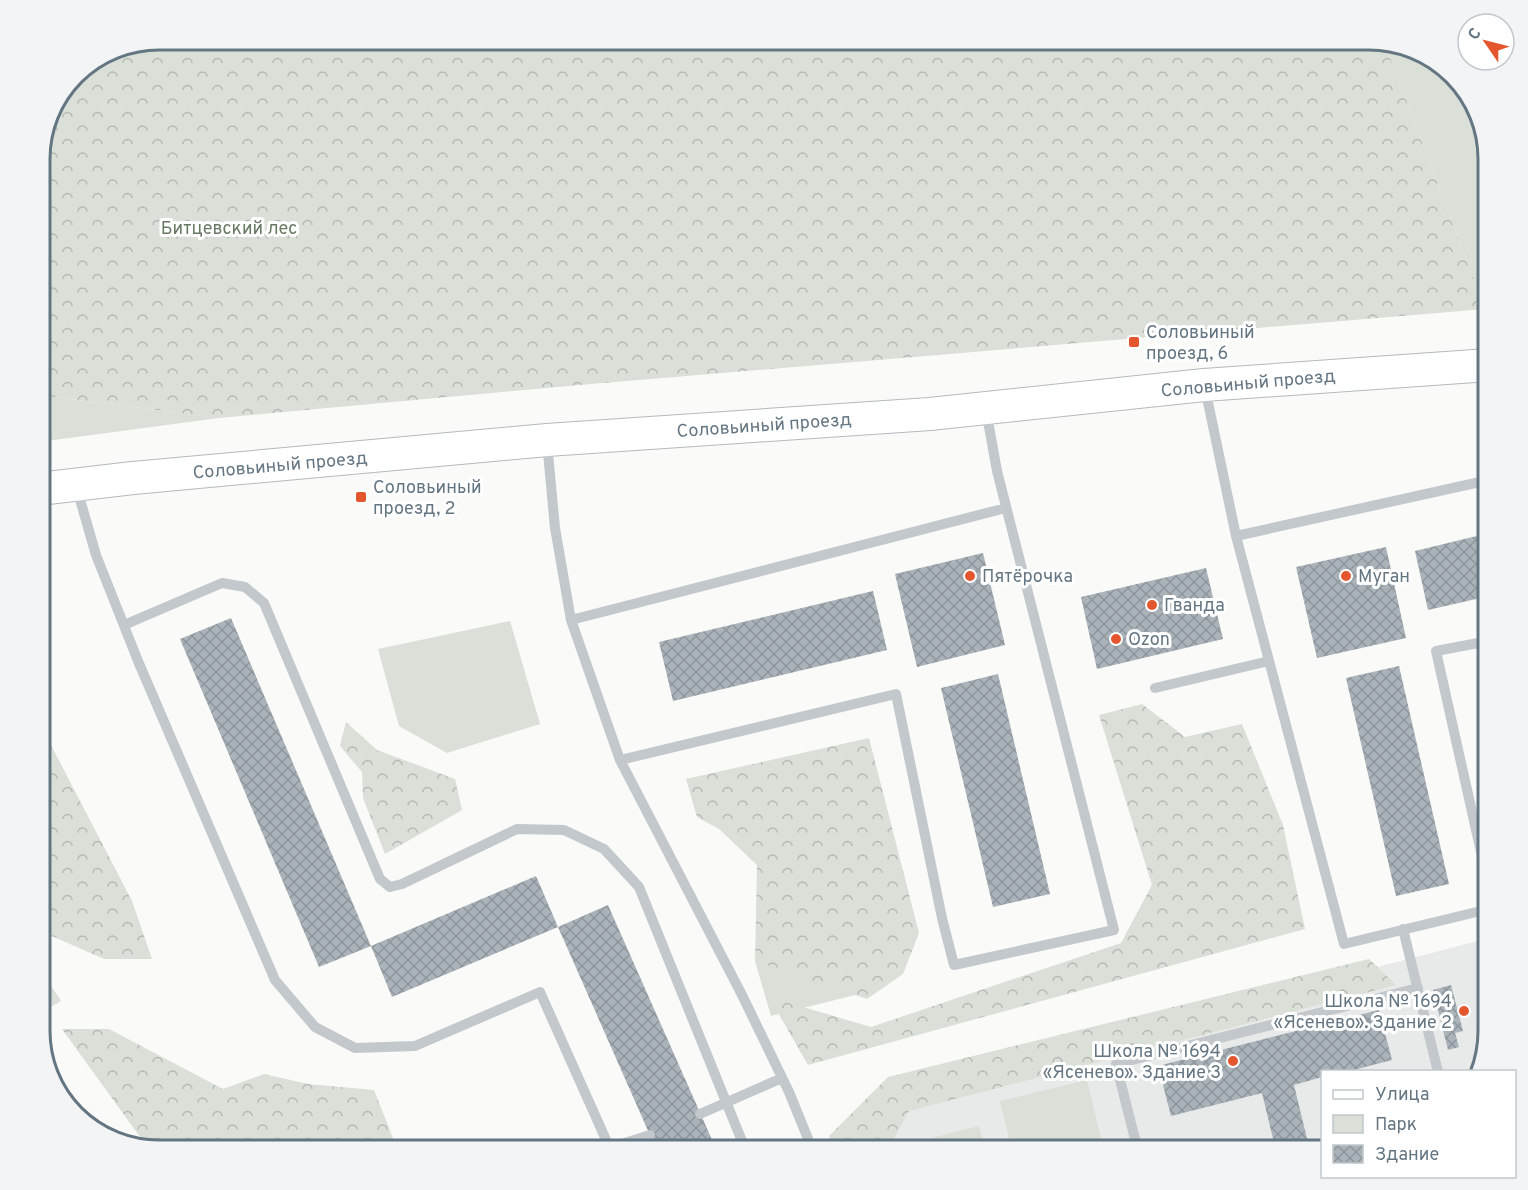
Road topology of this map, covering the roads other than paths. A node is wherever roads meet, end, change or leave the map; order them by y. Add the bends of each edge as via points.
1 (1478, 365) edge
2 (1204, 385) junction
3 (986, 406) junction
4 (547, 440) junction
5 (1478, 482) edge
6 (76, 485) junction
7 (50, 488) edge
8 (1006, 508) junction
9 (1236, 536) junction
10 (571, 620) junction
11 (124, 625) junction
12 (1478, 643) edge
13 (1269, 661) junction
14 (1155, 688) dead end
15 (620, 760) junction
16 (1478, 839) edge
17 (1478, 912) edge
18 (1403, 929) junction
19 (1418, 988) junction
20 (1438, 1070) edge
21 (782, 1078) junction
22 (726, 1102) junction
23 (700, 1114) dead end
24 (650, 1135) dead end
25 (606, 1140) edge
26 (637, 1140) edge
27 (742, 1140) edge
28 (808, 1140) edge
29 (1135, 1140) edge

1 - 2 street, Соловьиный проезд
2 - 3 street, Соловьиный проезд
2 - 9 lane
3 - 4 street, Соловьиный проезд
3 - 8 lane
4 - 6 street, Соловьиный проезд
4 - 10 lane via 555,528
5 - 9 lane
6 - 7 street, Соловьиный проезд
6 - 11 lane via 96,555
8 - 10 lane
8 - 15 lane via 1114,930 954,965 896,694
9 - 13 lane
10 - 15 lane
11 - 22 lane via 222,583 245,587 264,603 380,879 390,887 517,829 564,830 604,849 639,887
11 - 25 lane via 275,980 315,1027 355,1048 415,1046 540,992
12 - 16 lane via 1436,651
13 - 14 lane
13 - 18 lane via 1344,944
15 - 21 lane
17 - 18 lane
18 - 19 lane
19 - 20 lane
19 - 29 lane via 1116,1064
21 - 22 lane
21 - 28 lane
22 - 23 lane
22 - 27 lane
24 - 26 lane

